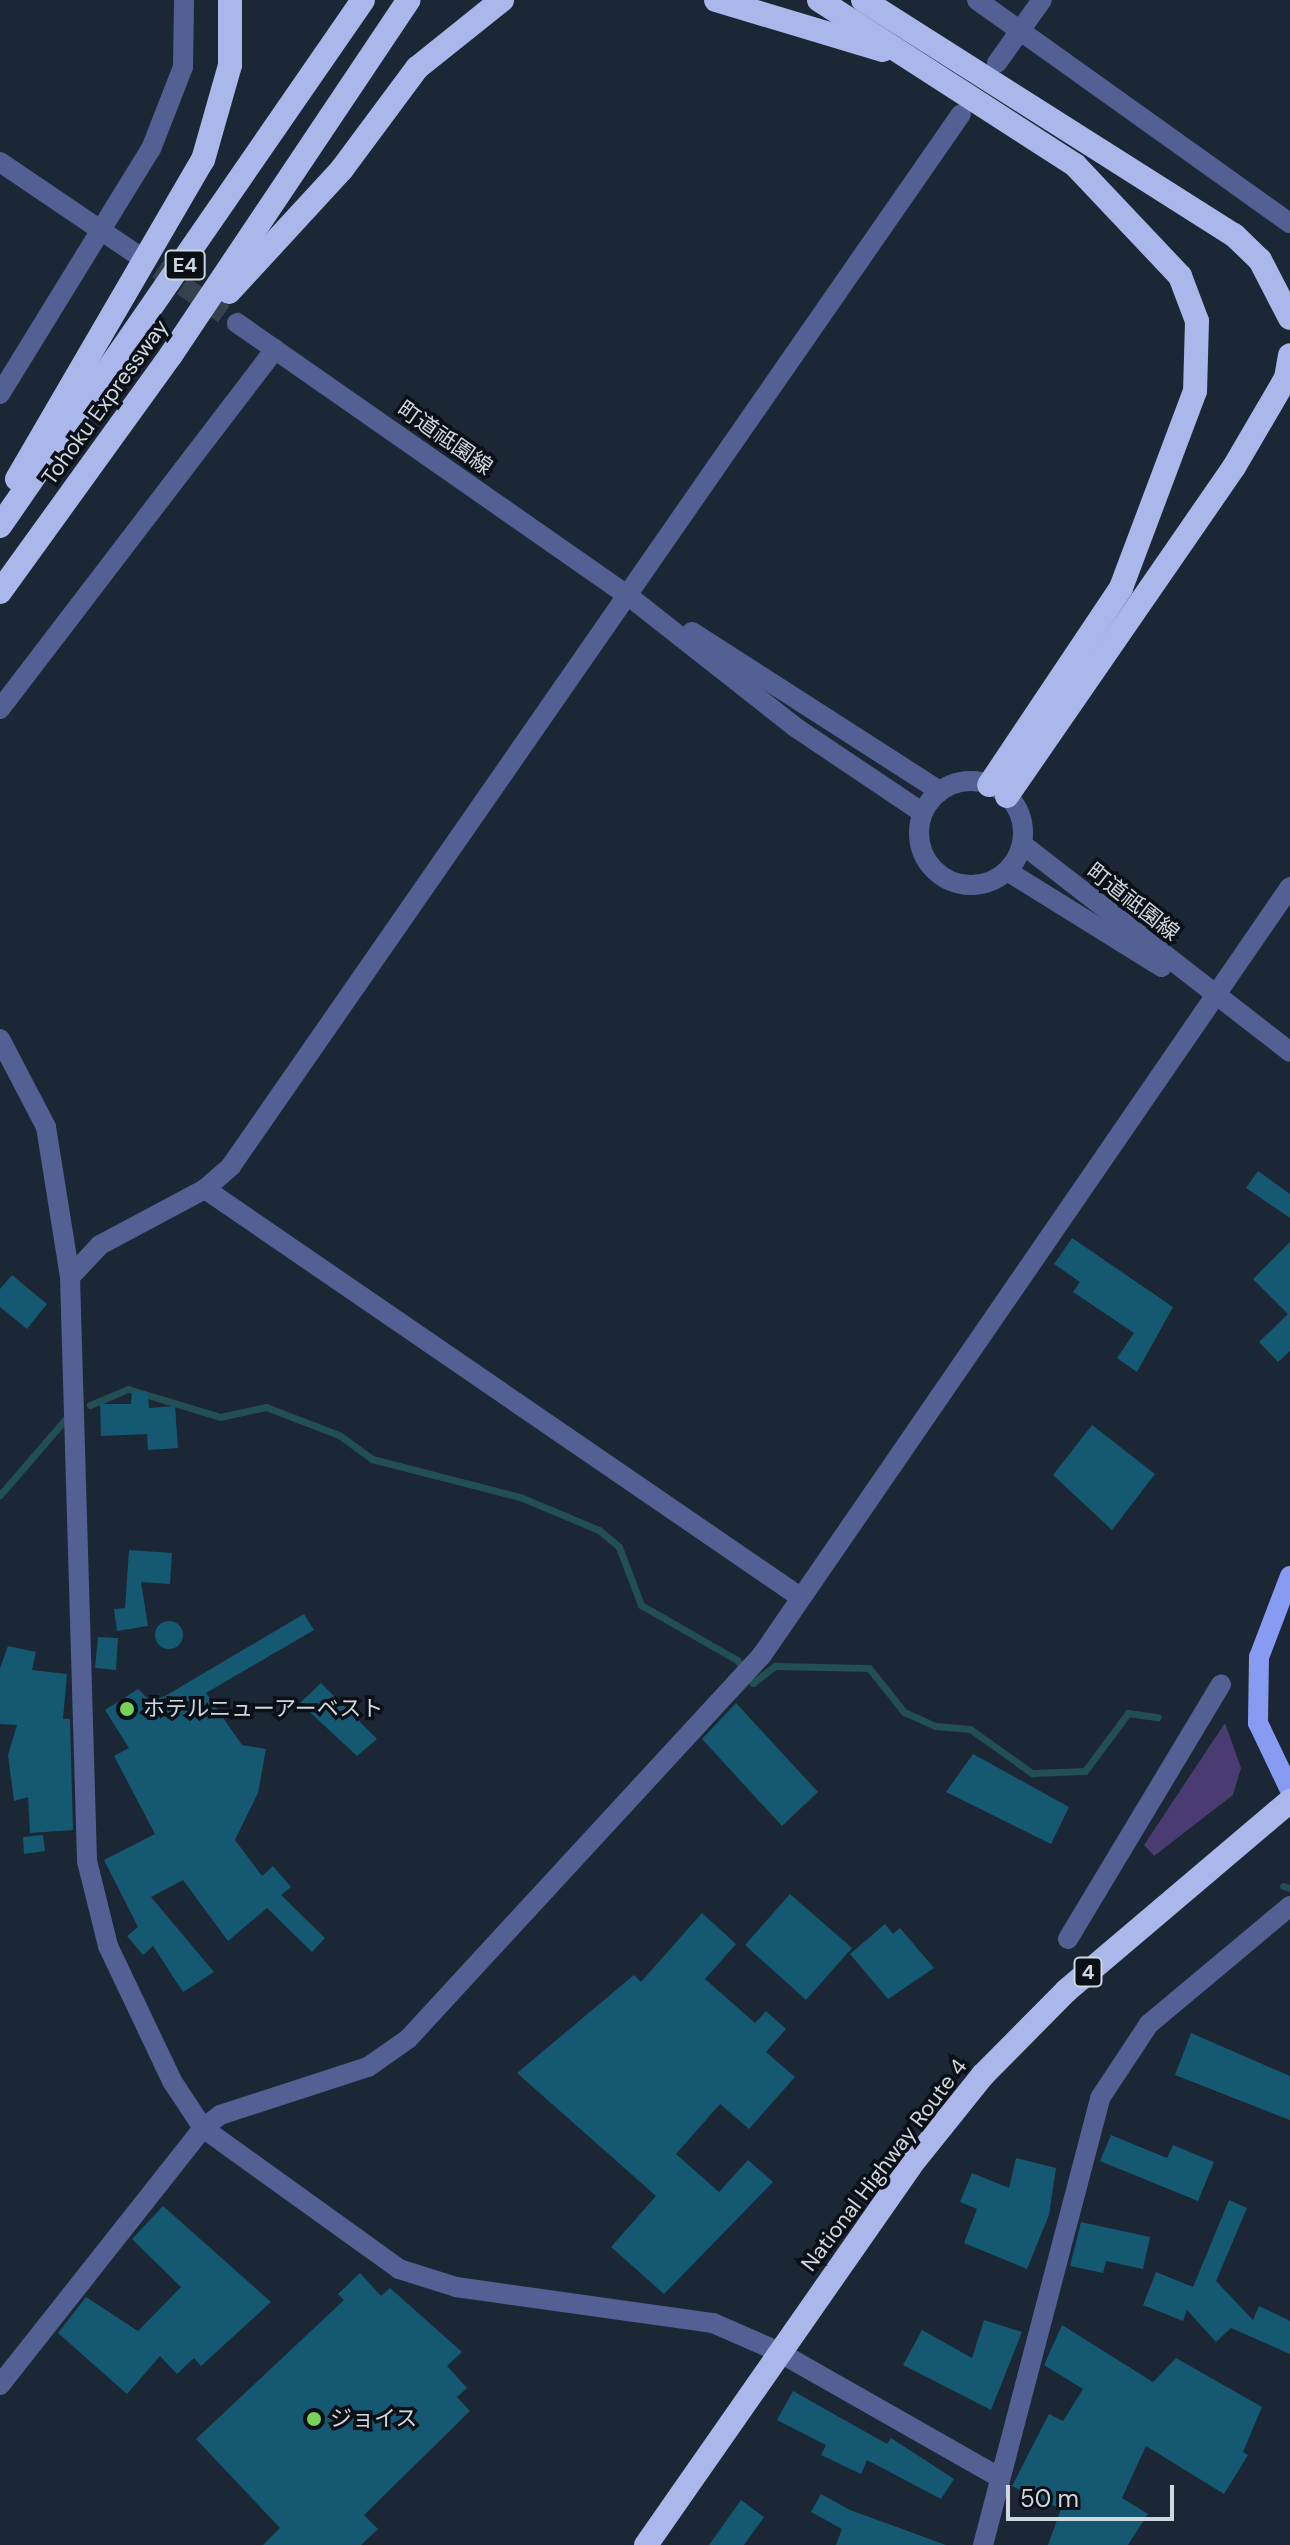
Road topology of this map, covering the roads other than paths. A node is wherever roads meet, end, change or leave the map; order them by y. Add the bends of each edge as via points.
1 (184, 0) edge
2 (230, 0) edge
3 (363, 0) edge
4 (409, 0) edge
5 (502, 0) edge
6 (716, 0) edge
7 (819, 0) edge
8 (863, 0) edge
9 (890, 0) edge
10 (977, 0) edge
11 (1042, 0) edge
12 (1019, 34) junction
13 (948, 53) junction
14 (912, 58) junction
15 (997, 63) dead end
16 (961, 114) dead end
17 (0, 162) edge
18 (1290, 223) edge
19 (99, 229) junction
20 (133, 252) tunnel mouth
21 (1290, 318) edge
22 (237, 323) tunnel mouth
23 (275, 349) junction
24 (171, 355) junction
25 (1290, 355) edge
26 (0, 394) edge
27 (0, 509) edge
28 (0, 526) edge
29 (0, 592) edge
30 (626, 594) junction
31 (0, 709) edge
32 (998, 790) junction
33 (940, 791) junction
34 (923, 813) junction
35 (1022, 844) junction
36 (1007, 871) junction
37 (1290, 887) edge
38 (1214, 997) junction
39 (0, 1039) edge
40 (1290, 1052) edge
41 (205, 1189) junction
42 (70, 1277) junction
43 (1290, 1576) edge
44 (800, 1597) junction
45 (1221, 1684) dead end
46 (1290, 1790) edge
47 (1290, 1801) edge
48 (1290, 1906) edge
49 (1068, 1939) dead end
50 (203, 2128) junction
51 (777, 2351) junction
52 (0, 2385) edge
53 (999, 2477) junction
54 (646, 2545) edge
55 (983, 2545) edge

1 - 19 street via 183,67 170,108
2 - 27 highway via 230,65 203,160
3 - 28 highway, Tohoku Expressway / E4
4 - 24 highway, Tohoku Expressway / E4
5 - 24 highway via 417,68 342,169
6 - 14 highway
7 - 14 highway
8 - 13 highway
9 - 13 highway
10 - 12 street
11 - 12 street
12 - 15 street
12 - 18 street
13 - 21 highway via 1234,235 1260,260
14 - 32 highway via 1075,165 1180,276 1197,321 1195,391 1121,588
16 - 30 street
17 - 19 street
19 - 20 street
19 - 26 street
22 - 23 street, 町道祗園線
23 - 30 street, 町道祗園線
23 - 31 street
24 - 29 highway, Tohoku Expressway / E4
25 - 32 highway via 1286,378 1234,467
30 - 33 street, 町道祗園線 via 808,700
30 - 34 street, 町道祗園線 via 795,727
30 - 41 street via 231,1166
32 - 33 street via 964,782
32 - 35 street via 1021,819
33 - 34 street
34 - 36 street via 923,854 945,879 977,885
35 - 36 street
35 - 38 street, 町道祗園線
36 - 38 street, 町道祗園線
37 - 38 street
38 - 40 street, 町道祗園線
38 - 44 street
39 - 42 street via 46,1127
41 - 42 street via 100,1245
41 - 44 street
42 - 50 street via 87,1861 108,1946 172,2081
43 - 46 main road via 1259,1657 1258,1723
44 - 50 street via 762,1655 408,2039 368,2067 220,2115
45 - 49 street
47 - 51 highway, National Highway Route 4 / 4 via 1066,1991 983,2075
48 - 53 street via 1149,2024 1100,2098
50 - 51 street via 399,2269 456,2287 713,2323
50 - 52 street
51 - 53 street
51 - 54 highway, National Highway Route 4 / 4
53 - 55 street

